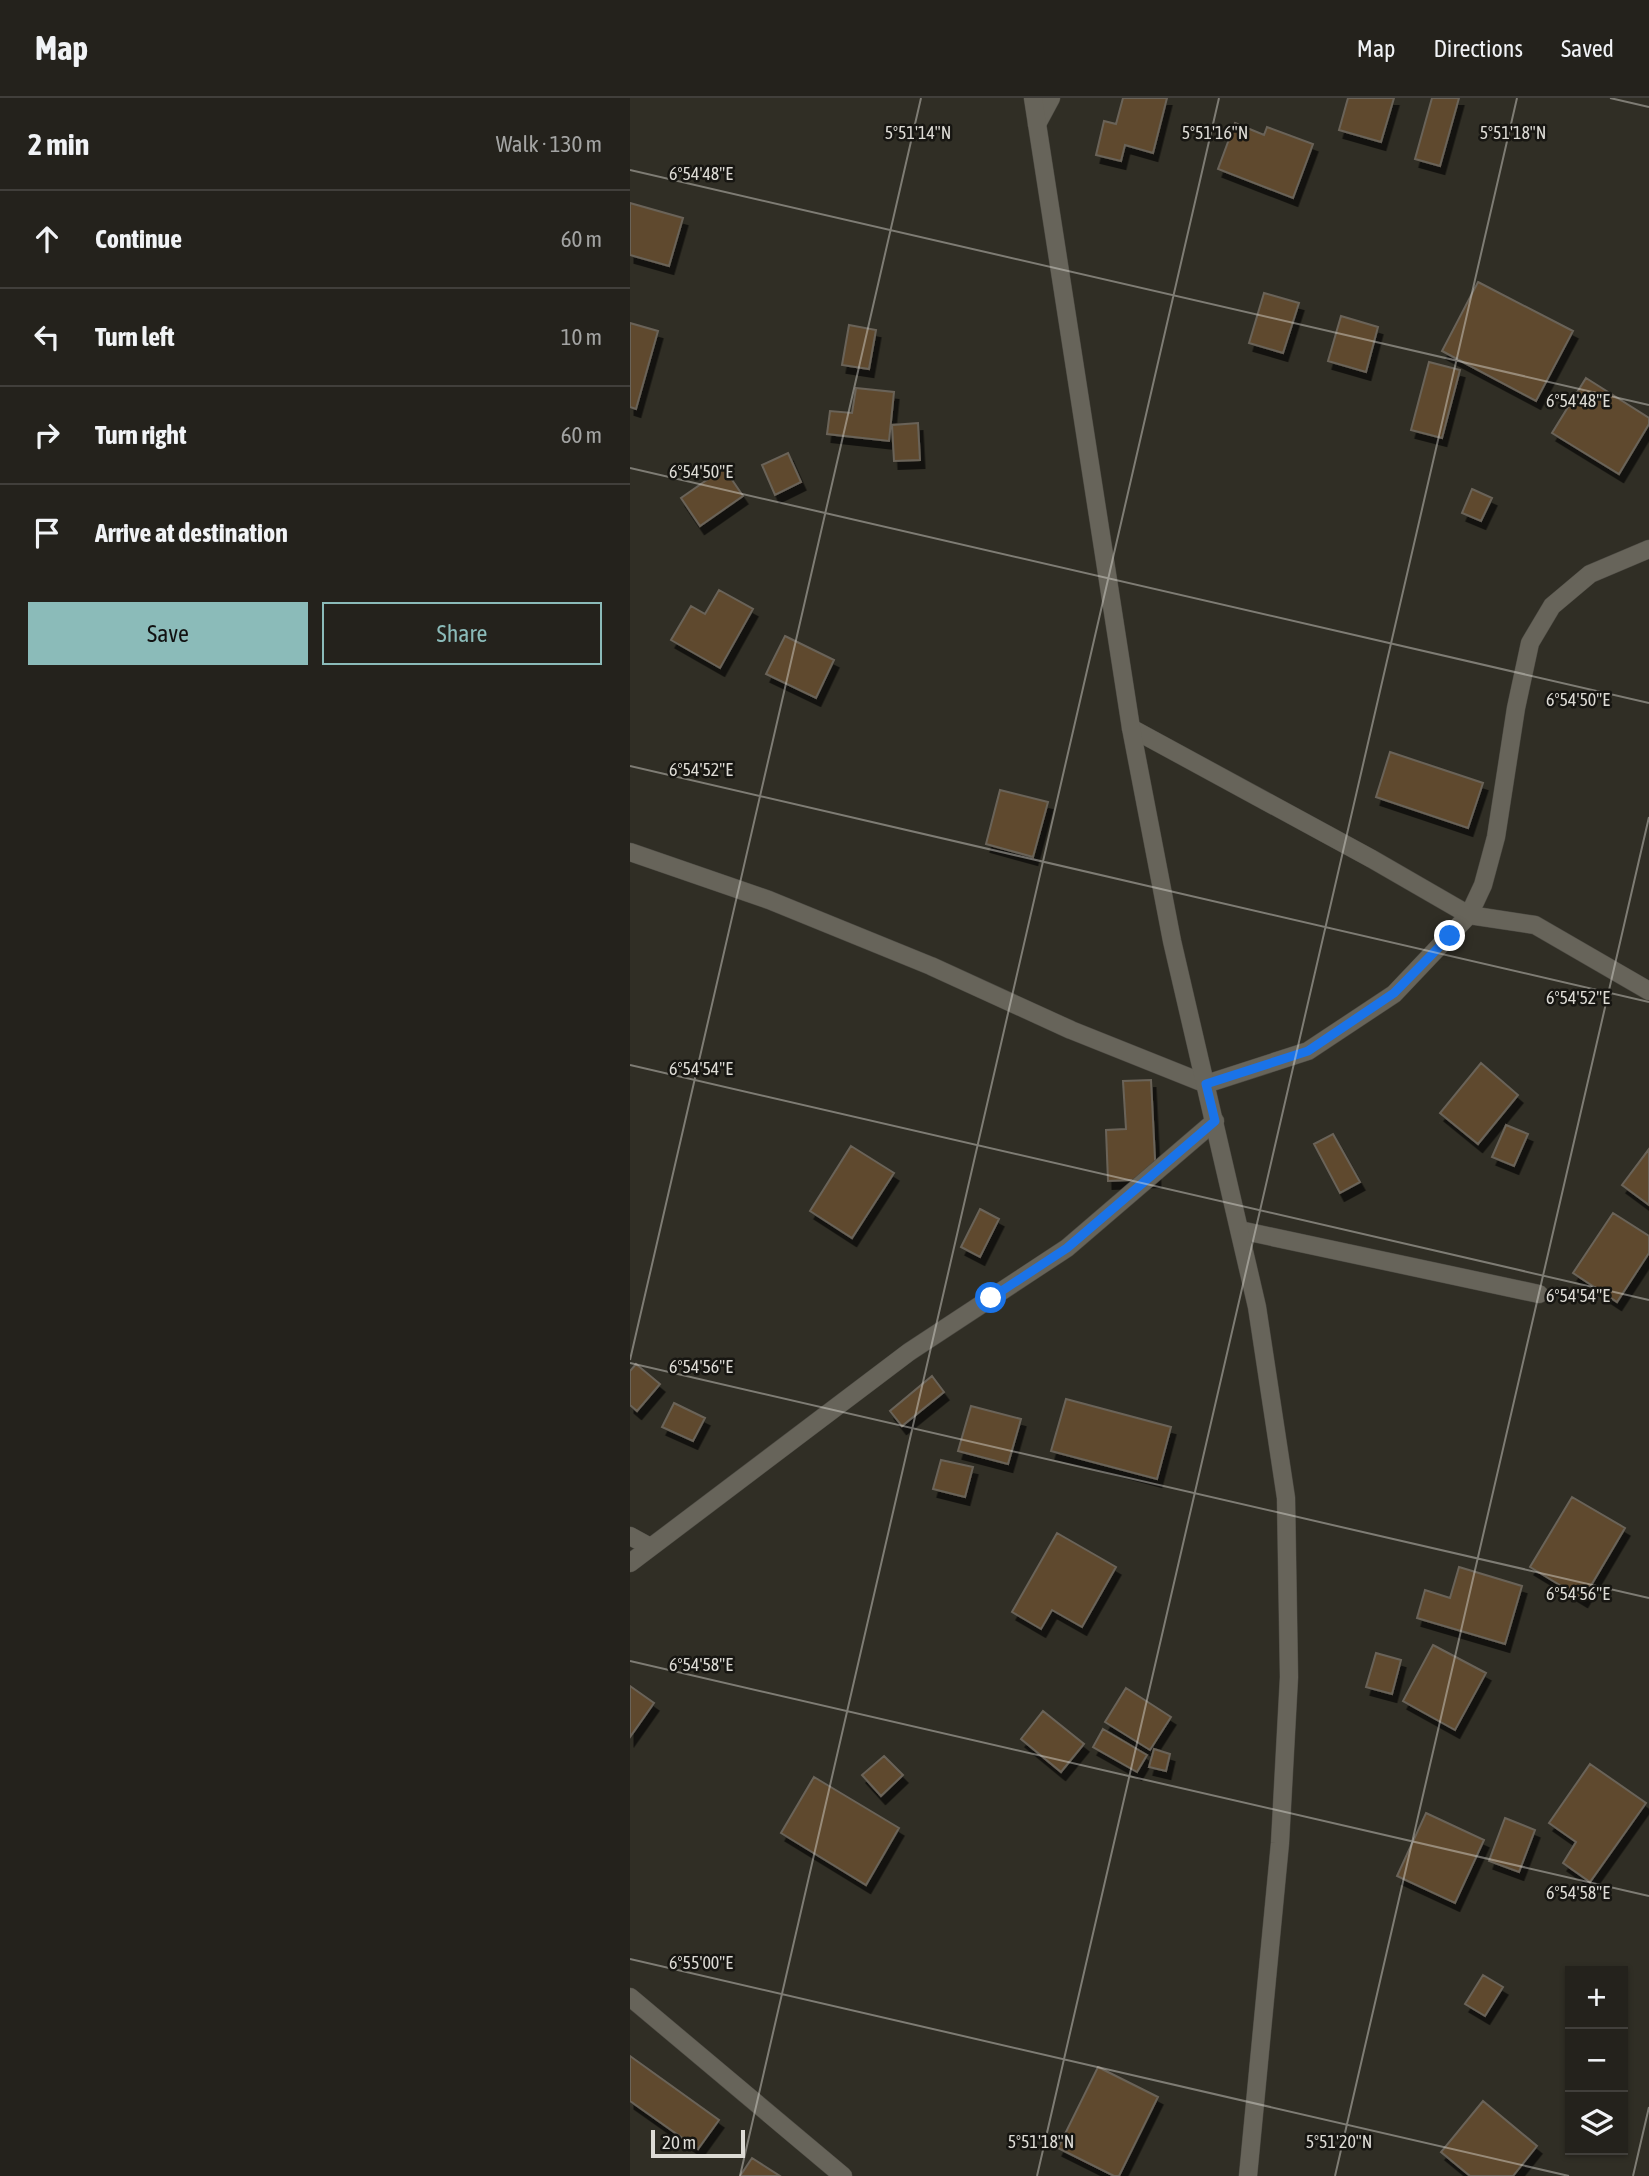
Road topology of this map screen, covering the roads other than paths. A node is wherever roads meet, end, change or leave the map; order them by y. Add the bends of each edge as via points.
1 (1033, 98) edge
2 (1051, 98) edge
3 (1037, 124) junction
4 (1649, 549) edge
5 (1131, 728) junction
6 (630, 852) edge
7 (1469, 915) junction
8 (1649, 991) edge
9 (1206, 1084) junction
10 (1215, 1121) junction
11 (1240, 1230) junction
12 (1539, 1294) dead end
13 (630, 1536) edge
14 (650, 1548) junction
15 (630, 1563) edge
16 (630, 1997) edge
17 (843, 2176) edge
18 (1248, 2176) edge

1 - 3 street
2 - 3 street
3 - 5 street
4 - 7 street via 1590,574 1552,606 1530,643 1496,837
5 - 7 street
5 - 9 street via 1172,941
6 - 9 street via 769,900
7 - 8 street via 1535,925
7 - 9 street via 1394,993 1308,1051
9 - 10 street
10 - 11 street
10 - 14 street via 1067,1248 909,1352
11 - 12 street
11 - 18 street via 1257,1307 1286,1498 1289,1677 1280,1843
13 - 14 street
14 - 15 street
16 - 17 street

